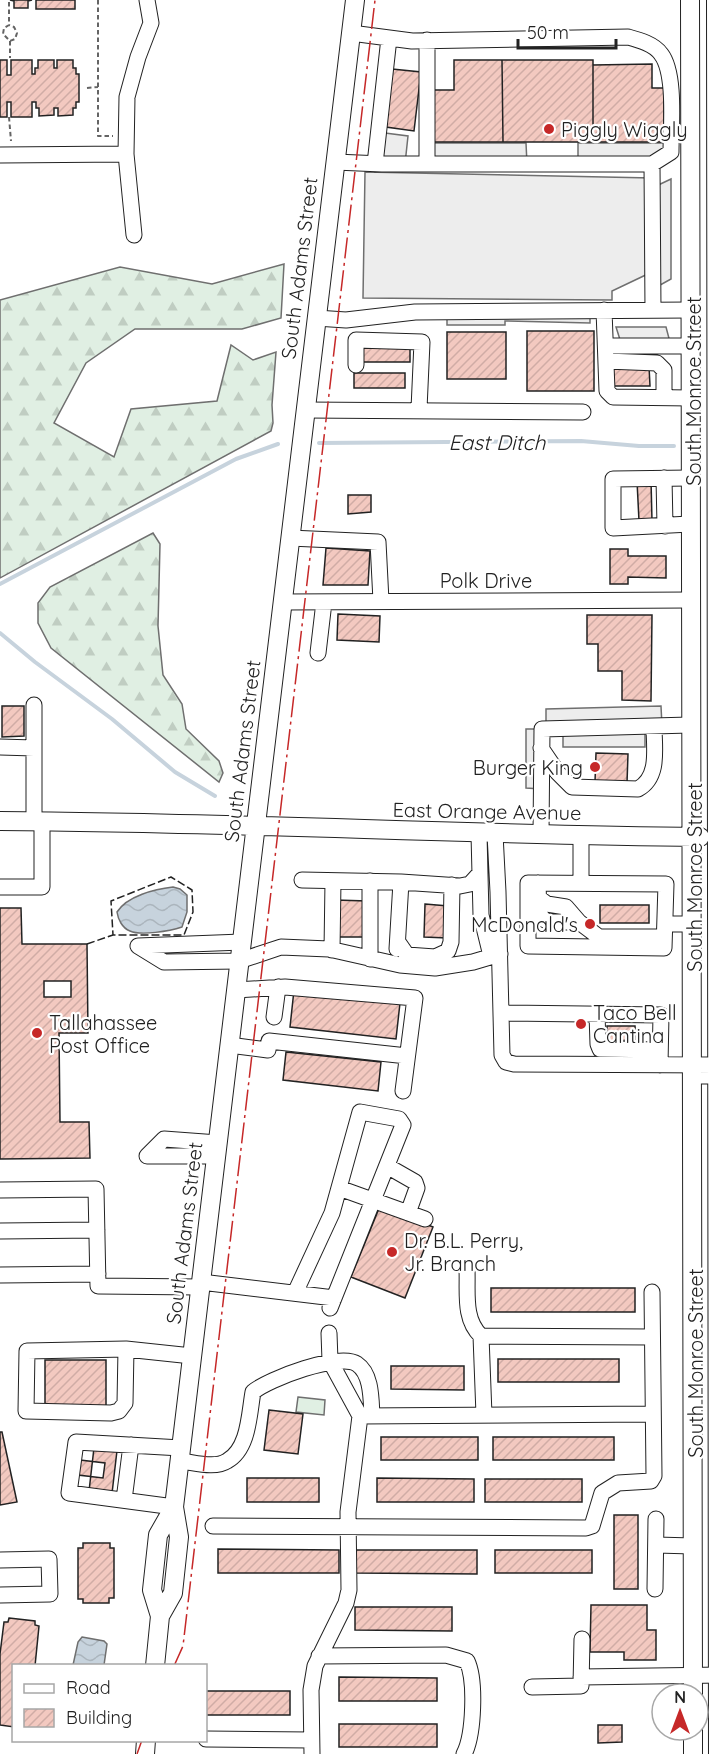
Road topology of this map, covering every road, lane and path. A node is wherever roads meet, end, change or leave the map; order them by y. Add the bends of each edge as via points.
1 (98, 0) edge
2 (147, 0) edge
3 (355, 0) edge
4 (690, 0) edge
5 (716, 0) edge
6 (9, 2) dead end
7 (9, 25) junction
8 (351, 33) junction
9 (1, 34) edge
10 (389, 38) junction
11 (427, 40) junction
12 (10, 41) junction
13 (10, 58) dead end
14 (87, 87) dead end
15 (99, 87) junction
16 (9, 117) dead end
17 (126, 137) junction
18 (126, 154) junction
19 (6, 155) edge
20 (335, 162) junction
21 (375, 164) junction
22 (427, 164) junction
23 (652, 164) junction
24 (719, 195) edge
25 (134, 235) dead end
26 (719, 309) edge
27 (604, 310) junction
28 (653, 310) junction
29 (691, 310) junction
30 (393, 315) junction
31 (316, 318) junction
32 (393, 341) junction
33 (671, 346) junction
34 (691, 346) junction
35 (719, 350) edge
36 (606, 354) junction
37 (356, 365) dead end
38 (668, 398) junction
39 (691, 398) junction
40 (719, 405) edge
41 (305, 410) junction
42 (419, 410) junction
43 (583, 412) dead end
44 (664, 478) junction
45 (690, 478) junction
46 (690, 524) junction
47 (665, 526) junction
48 (290, 538) junction
49 (690, 574) junction
50 (719, 596) edge
51 (690, 600) junction
52 (381, 601) junction
53 (282, 602) junction
54 (324, 602) junction
55 (318, 653) dead end
56 (719, 681) edge
57 (34, 705) dead end
58 (690, 725) junction
59 (654, 726) junction
60 (719, 741) edge
61 (0, 747) edge
62 (34, 748) junction
63 (542, 748) junction
64 (719, 780) edge
65 (0, 821) edge
66 (38, 821) junction
67 (255, 825) junction
68 (487, 834) junction
69 (541, 835) junction
70 (581, 836) junction
71 (690, 837) junction
72 (720, 837) edge
73 (480, 873) junction
74 (302, 880) dead end
75 (333, 881) junction
76 (370, 881) junction
77 (401, 882) junction
78 (581, 883) junction
79 (452, 885) junction
80 (0, 887) edge
81 (535, 888) junction
82 (691, 924) junction
83 (664, 936) junction
84 (719, 938) edge
85 (242, 942) junction
86 (398, 942) junction
87 (332, 950) junction
88 (495, 955) junction
89 (370, 959) junction
90 (239, 961) junction
91 (396, 964) junction
92 (278, 987) junction
93 (236, 990) junction
94 (501, 1013) junction
95 (597, 1014) junction
96 (274, 1017) dead end
97 (229, 1045) junction
98 (407, 1056) junction
99 (660, 1057) junction
100 (691, 1071) junction
101 (718, 1072) edge
102 (403, 1091) dead end
103 (691, 1116) junction
104 (719, 1116) edge
105 (217, 1149) junction
106 (387, 1166) junction
107 (339, 1188) junction
108 (0, 1190) edge
109 (373, 1200) junction
110 (408, 1213) junction
111 (425, 1219) dead end
112 (97, 1230) junction
113 (0, 1231) edge
114 (466, 1269) dead end
115 (98, 1274) junction
116 (0, 1275) edge
117 (201, 1285) junction
118 (652, 1292) dead end
119 (295, 1293) junction
120 (329, 1333) dead end
121 (481, 1336) junction
122 (652, 1337) junction
123 (126, 1349) junction
124 (192, 1356) junction
125 (330, 1361) junction
126 (653, 1414) junction
127 (484, 1415) junction
128 (365, 1416) junction
129 (131, 1445) junction
130 (180, 1455) junction
131 (124, 1500) junction
132 (174, 1507) junction
133 (656, 1519) dead end
134 (213, 1526) dead end
135 (348, 1526) junction
136 (720, 1544) edge
137 (656, 1545) junction
138 (693, 1546) junction
139 (0, 1560) edge
140 (655, 1589) dead end
141 (0, 1595) edge
142 (582, 1639) dead end
143 (319, 1656) junction
144 (155, 1664) edge
145 (693, 1675) junction
146 (720, 1675) edge
147 (582, 1677) junction
148 (693, 1682) edge
149 (532, 1686) dead end
150 (207, 1739) edge
151 (312, 1747) edge
152 (464, 1754) edge
153 (718, 1754) edge

1 - 15 path
2 - 17 street via 151,23 127,97
3 - 8 main road, South Adams Street
4 - 29 main road, South Monroe Street
5 - 24 main road, South Monroe Street
6 - 7 path
7 - 9 path
7 - 12 path via 17,33
8 - 10 street
8 - 20 main road, South Adams Street
9 - 12 path
10 - 11 street
10 - 21 street
11 - 22 street
11 - 23 street via 628,37 648,44 661,53 670,73 671,152
12 - 13 path
14 - 15 path
15 - 17 path via 98,136
16 - 19 path
17 - 18 street
18 - 19 street
18 - 25 street
20 - 21 street
20 - 31 main road, South Adams Street
21 - 22 street
22 - 23 street
23 - 28 street
24 - 26 main road, South Monroe Street
26 - 29 main road
26 - 35 main road, South Monroe Street
27 - 28 street
27 - 30 street
27 - 36 street
28 - 29 street
29 - 34 main road, South Monroe Street
30 - 31 street via 346,320
30 - 32 street
31 - 41 main road, South Adams Street
32 - 37 street via 357,340
32 - 42 street via 422,342
33 - 34 street
33 - 36 street
33 - 38 street
34 - 39 main road, South Monroe Street
35 - 40 main road, South Monroe Street
36 - 38 street via 657,363 664,370
36 - 38 street via 607,391 613,397
38 - 39 street
39 - 45 main road, South Monroe Street
40 - 50 main road, South Monroe Street
41 - 42 street
41 - 48 main road, South Adams Street
42 - 43 street
44 - 45 street
44 - 47 street
44 - 47 street via 613,479 613,528
45 - 46 main road, South Monroe Street
46 - 47 street
46 - 49 main road, South Monroe Street
48 - 52 street via 378,542
48 - 53 main road, South Adams Street
49 - 50 main road via 699,587
49 - 51 main road, South Monroe Street
50 - 56 main road, South Monroe Street
51 - 52 street, Polk Drive
51 - 58 main road, South Monroe Street
52 - 54 street, Polk Drive
53 - 54 street, Polk Drive
53 - 67 main road, South Adams Street
54 - 55 street
56 - 60 main road, South Monroe Street
57 - 62 street
58 - 59 street
58 - 71 main road, South Monroe Street
59 - 63 street via 542,729
59 - 63 street via 653,770 646,784 638,789 572,787
60 - 64 main road, South Monroe Street
61 - 62 street
62 - 66 street
63 - 69 street
64 - 72 main road, South Monroe Street
65 - 66 main road, East Orange Avenue
66 - 67 main road, East Orange Avenue
66 - 80 street via 42,887
67 - 68 main road, East Orange Avenue
67 - 85 main road, South Adams Street
68 - 69 main road, East Orange Avenue
68 - 73 street
68 - 88 street
69 - 70 main road, East Orange Avenue
70 - 71 main road, East Orange Avenue
70 - 78 street
71 - 72 main road, East Orange Avenue
71 - 82 main road, South Monroe Street
72 - 84 main road, South Monroe Street
73 - 79 street via 470,884
73 - 88 street via 481,915
74 - 75 street
75 - 76 street
75 - 87 street
76 - 77 street
76 - 89 street
77 - 79 street
77 - 86 street
78 - 81 street
78 - 83 street via 666,884
79 - 86 street via 448,951 435,957 407,955
81 - 83 street via 539,913 549,922 579,922 599,937
81 - 83 street via 528,946
82 - 83 street
82 - 100 main road, South Monroe Street
84 - 101 main road, South Monroe Street
85 - 90 main road, South Adams Street
85 - 90 street via 138,946 164,962
86 - 91 street
87 - 89 street
87 - 90 street via 281,947
88 - 91 street via 451,967
88 - 94 street
89 - 91 street
90 - 93 main road, South Adams Street
92 - 93 street
92 - 96 street
92 - 98 street via 415,998
93 - 97 main road, South Adams Street
94 - 95 street
94 - 99 street via 502,1055 506,1062
95 - 99 street via 600,1049
95 - 99 street via 661,1015
97 - 98 street via 268,1050 269,1041
97 - 105 main road, South Adams Street
98 - 102 street
99 - 100 street
100 - 101 street
100 - 103 main road, South Monroe Street
101 - 104 main road, South Monroe Street
103 - 104 street
103 - 138 main road, South Monroe Street
104 - 136 main road, South Monroe Street
105 - 105 street via 164,1139 147,1156
105 - 117 main road, South Adams Street
106 - 107 street via 403,1125 399,1119 360,1112
106 - 109 street
106 - 110 street via 415,1182 417,1188
107 - 109 street
107 - 119 street via 332,1213
108 - 112 street via 96,1189
109 - 110 street
109 - 119 street via 332,1303
110 - 111 street
112 - 113 street
112 - 115 street
114 - 121 street via 469,1320
115 - 116 street
115 - 117 street via 98,1286
117 - 119 street
117 - 124 main road, South Adams Street
118 - 122 street
120 - 125 street
121 - 122 street
121 - 127 street
122 - 126 street
123 - 123 street via 27,1351 26,1411 119,1411 126,1403
123 - 124 street
124 - 130 main road, South Adams Street
125 - 128 street
125 - 128 street via 357,1364 368,1380 371,1389
125 - 130 street via 263,1384 253,1392 242,1445 227,1462 214,1464
126 - 127 street
126 - 135 street via 654,1476 651,1481 618,1483 602,1493 592,1526
127 - 128 street
128 - 135 street
129 - 130 street
129 - 131 street
129 - 131 street via 76,1442 69,1493
130 - 132 main road, South Adams Street
131 - 132 street
132 - 144 main road, South Adams Street via 179,1536 173,1593 160,1616
133 - 137 street
134 - 135 street
135 - 143 street via 349,1590
136 - 146 main road, South Monroe Street
137 - 138 street
137 - 140 street
138 - 145 main road, South Monroe Street
139 - 141 street via 49,1559 50,1594
142 - 147 street
143 - 151 street via 311,1690
143 - 152 street via 446,1655 467,1661 471,1670 472,1724
145 - 146 street
145 - 147 street
145 - 148 main road, South Monroe Street
146 - 153 main road, South Monroe Street
147 - 149 street via 582,1686
150 - 151 street

